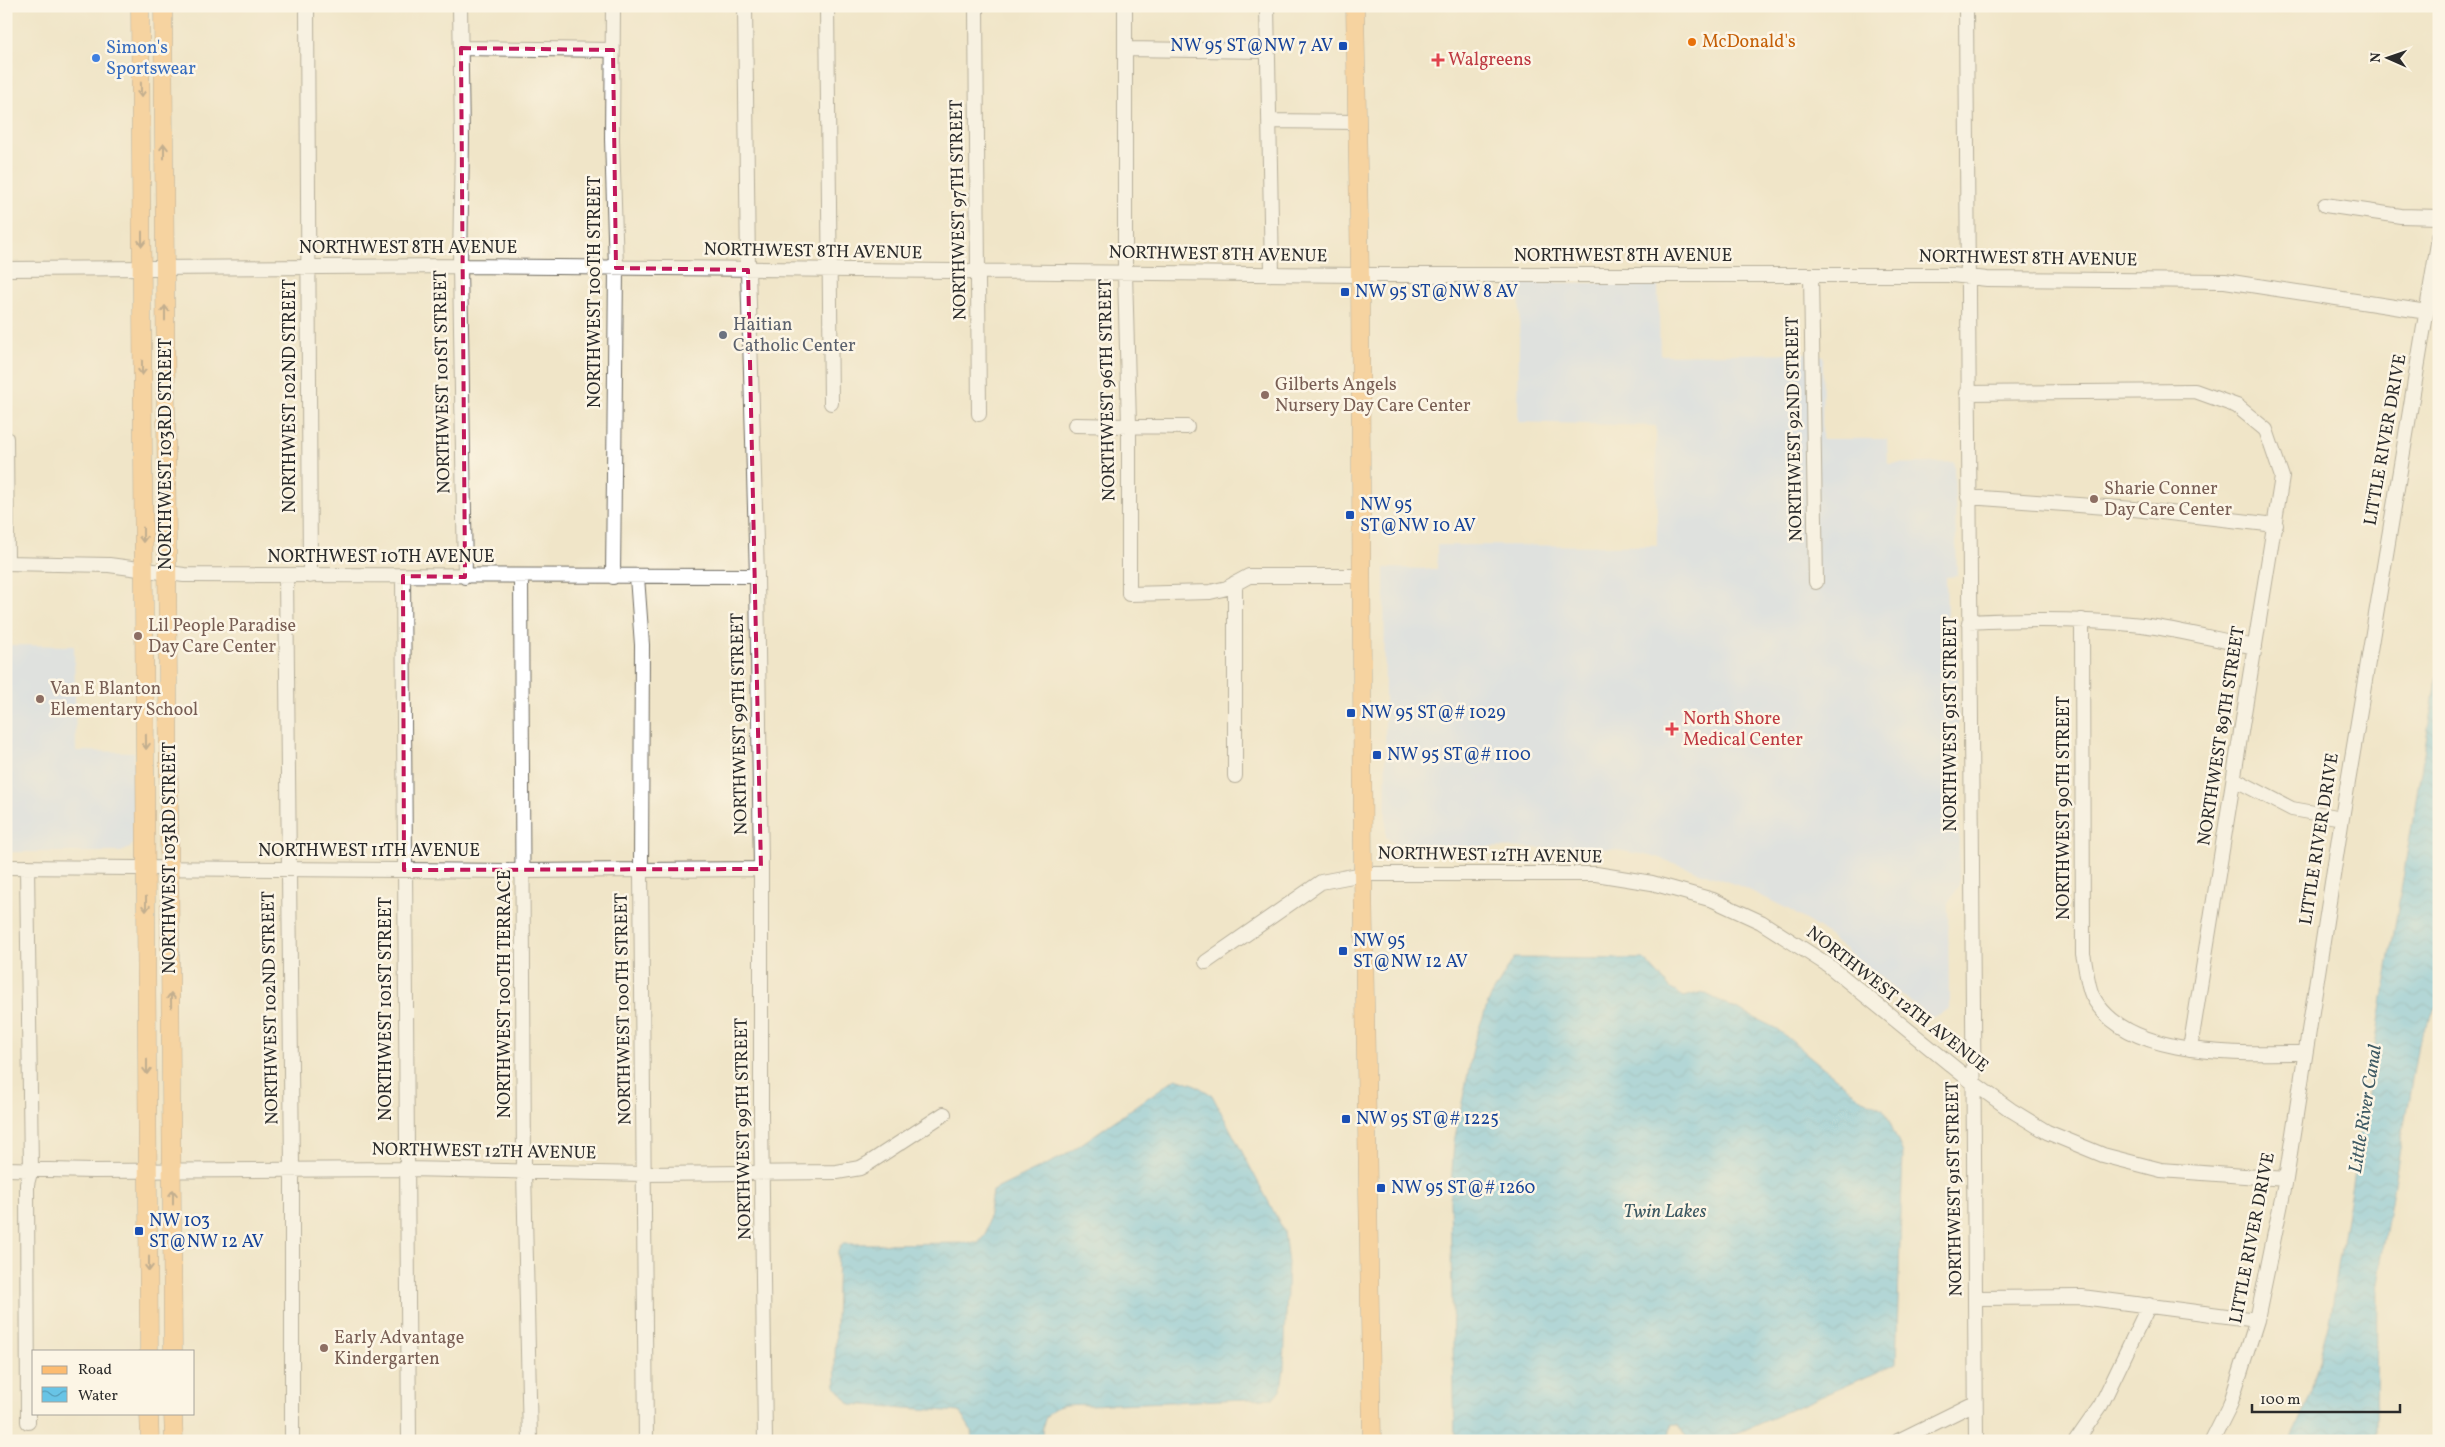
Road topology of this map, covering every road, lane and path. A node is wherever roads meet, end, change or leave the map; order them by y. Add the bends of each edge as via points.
1 (140, 6) edge
2 (163, 6) edge
3 (307, 6) edge
4 (460, 6) edge
5 (613, 6) edge
6 (745, 6) edge
7 (827, 6) edge
8 (976, 6) edge
9 (1125, 6) edge
10 (1267, 6) edge
11 (1355, 6) edge
12 (1966, 6) edge
13 (460, 48) junction
14 (1126, 48) junction
15 (613, 50) junction
16 (1268, 51) junction
17 (1269, 121) junction
18 (1357, 122) junction
19 (2325, 206) dead end
20 (2439, 217) edge
21 (2439, 237) edge
22 (165, 266) junction
23 (308, 266) junction
24 (460, 266) junction
25 (142, 267) junction
26 (616, 268) junction
27 (6, 269) edge
28 (748, 270) junction
29 (829, 271) junction
30 (979, 272) junction
31 (1125, 272) junction
32 (1272, 273) junction
33 (1360, 275) junction
34 (1811, 276) junction
35 (1967, 276) junction
36 (2427, 312) junction
37 (1968, 393) junction
38 (831, 403) dead end
39 (979, 414) dead end
40 (1075, 425) dead end
41 (1129, 425) junction
42 (1187, 426) dead end
43 (6, 438) edge
44 (1968, 497) junction
45 (2276, 525) junction
46 (7, 564) edge
47 (143, 571) junction
48 (167, 574) junction
49 (286, 575) junction
50 (310, 576) junction
51 (403, 576) junction
52 (521, 576) junction
53 (756, 576) junction
54 (1363, 576) junction
55 (465, 577) junction
56 (613, 577) junction
57 (637, 577) junction
58 (1816, 582) dead end
59 (1235, 583) junction
60 (2082, 620) junction
61 (1969, 622) junction
62 (2255, 647) junction
63 (1235, 776) dead end
64 (2234, 779) junction
65 (2342, 818) junction
66 (6, 867) edge
67 (27, 867) junction
68 (288, 868) junction
69 (761, 868) junction
70 (146, 869) junction
71 (169, 870) junction
72 (404, 870) junction
73 (523, 870) junction
74 (640, 870) junction
75 (1363, 874) junction
76 (1206, 962) dead end
77 (2190, 1049) junction
78 (2304, 1053) junction
79 (1972, 1082) junction
80 (944, 1114) dead end
81 (292, 1168) junction
82 (406, 1168) junction
83 (31, 1169) junction
84 (173, 1169) junction
85 (6, 1170) edge
86 (148, 1170) junction
87 (524, 1171) junction
88 (763, 1172) junction
89 (645, 1174) junction
90 (2286, 1180) junction
91 (1975, 1298) junction
92 (2149, 1305) junction
93 (2257, 1320) junction
94 (149, 1350) edge
95 (173, 1350) edge
96 (1975, 1403) junction
97 (150, 1414) edge
98 (174, 1414) edge
99 (28, 1422) dead end
100 (150, 1441) edge
101 (174, 1441) edge
102 (292, 1441) edge
103 (409, 1441) edge
104 (530, 1441) edge
105 (646, 1441) edge
106 (765, 1441) edge
107 (1372, 1441) edge
108 (1898, 1441) edge
109 (1976, 1441) edge
110 (2076, 1441) edge
111 (2212, 1441) edge

1 -> 25 main road, NORTHWEST 103RD STREET
22 -> 2 main road, NORTHWEST 103RD STREET
3 - 23 street, NORTHWEST 102ND STREET
4 - 13 street, NORTHWEST 101ST STREET
5 - 15 street, NORTHWEST 100TH STREET
6 - 28 street, NORTHWEST 99TH STREET
7 - 29 street
8 - 30 street, NORTHWEST 97TH STREET
9 - 14 street, NORTHWEST 96TH STREET
10 - 16 street
11 - 18 main road
12 - 35 street, NORTHWEST 91ST STREET
13 - 15 street
13 - 24 street, NORTHWEST 101ST STREET
14 - 16 street
14 - 31 street, NORTHWEST 96TH STREET
15 - 26 street, NORTHWEST 100TH STREET
16 - 17 street
17 - 18 street
17 - 32 street
18 - 33 main road
19 - 20 street via 2400,216
21 - 36 street, LITTLE RIVER DRIVE
22 - 23 street, NORTHWEST 8TH AVENUE
22 - 25 street, NORTHWEST 8TH AVENUE
48 -> 22 main road, NORTHWEST 103RD STREET
23 - 24 street, NORTHWEST 8TH AVENUE
23 - 50 street, NORTHWEST 102ND STREET
24 - 26 street, NORTHWEST 8TH AVENUE
24 - 55 street, NORTHWEST 101ST STREET
25 - 27 street, NORTHWEST 8TH AVENUE
25 -> 47 main road, NORTHWEST 103RD STREET
26 - 28 street, NORTHWEST 8TH AVENUE
26 - 56 street, NORTHWEST 100TH STREET
28 - 29 street, NORTHWEST 8TH AVENUE
28 - 53 street, NORTHWEST 99TH STREET
29 - 30 street, NORTHWEST 8TH AVENUE
29 - 38 street
30 - 31 street, NORTHWEST 8TH AVENUE
30 - 39 street, NORTHWEST 97TH STREET
31 - 32 street, NORTHWEST 8TH AVENUE
31 - 41 street, NORTHWEST 96TH STREET
32 - 33 street, NORTHWEST 8TH AVENUE
33 - 34 street, NORTHWEST 8TH AVENUE
33 - 54 main road
34 - 35 street, NORTHWEST 8TH AVENUE
34 - 58 street, NORTHWEST 92ND STREET
35 - 36 street, NORTHWEST 8TH AVENUE via 1987,279 2224,281
35 - 37 street, NORTHWEST 91ST STREET
36 - 65 street, LITTLE RIVER DRIVE
37 - 44 street, NORTHWEST 91ST STREET
37 - 45 street, NORTHWEST 89TH STREET via 2195,391 2237,406 2266,430 2282,478
40 - 41 street
41 - 42 street
41 - 59 street, NORTHWEST 96TH STREET via 1129,594 1210,592
43 - 46 street
44 - 45 street
44 - 61 street, NORTHWEST 91ST STREET
45 - 62 street, NORTHWEST 89TH STREET
46 - 47 street, NORTHWEST 10TH AVENUE via 109,565
47 - 48 street, NORTHWEST 10TH AVENUE
47 -> 70 main road, NORTHWEST 103RD STREET
48 - 49 street, NORTHWEST 10TH AVENUE
48 - 71 main road, NORTHWEST 103RD STREET
49 - 50 street, NORTHWEST 10TH AVENUE
49 - 68 street, NORTHWEST 102ND STREET
50 - 51 street, NORTHWEST 10TH AVENUE
51 - 55 street, NORTHWEST 10TH AVENUE
51 - 72 street, NORTHWEST 101ST STREET
52 - 55 street, NORTHWEST 10TH AVENUE
52 - 56 street, NORTHWEST 10TH AVENUE
52 - 73 street, NORTHWEST 100TH TERRACE
53 - 57 street, NORTHWEST 10TH AVENUE
53 - 69 street, NORTHWEST 99TH STREET
54 - 59 street via 1249,576
54 - 75 main road
56 - 57 street, NORTHWEST 10TH AVENUE
57 - 74 street, NORTHWEST 100TH STREET via 642,645
59 - 63 street
60 - 61 street
60 - 62 street via 2144,626
60 - 77 street, NORTHWEST 90TH STREET via 2083,954 2092,995 2114,1023 2144,1038
61 - 79 street, NORTHWEST 91ST STREET
62 - 64 street, NORTHWEST 89TH STREET
64 - 65 street via 2292,809
64 - 77 street, NORTHWEST 89TH STREET
65 - 78 street, LITTLE RIVER DRIVE
66 - 67 street, NORTHWEST 11TH AVENUE
67 - 70 street, NORTHWEST 11TH AVENUE
67 - 83 street
68 - 71 street, NORTHWEST 11TH AVENUE
68 - 72 street, NORTHWEST 11TH AVENUE
68 - 81 street, NORTHWEST 102ND STREET
69 - 74 street, NORTHWEST 11TH AVENUE
69 - 88 street, NORTHWEST 99TH STREET
70 - 71 street, NORTHWEST 11TH AVENUE
70 -> 86 main road, NORTHWEST 103RD STREET
84 -> 71 main road, NORTHWEST 103RD STREET
72 - 73 street, NORTHWEST 11TH AVENUE
72 - 82 street, NORTHWEST 101ST STREET
73 - 74 street, NORTHWEST 11TH AVENUE
73 - 87 street, NORTHWEST 100TH TERRACE
74 - 89 street, NORTHWEST 100TH STREET
75 - 76 street, NORTHWEST 12TH AVENUE via 1321,882
75 - 79 street, NORTHWEST 12TH AVENUE via 1596,874 1652,883 1713,900 1761,922 1828,965
75 - 107 main road
77 - 78 street
78 - 90 street, LITTLE RIVER DRIVE
79 - 90 street, NORTHWEST 12TH AVENUE via 2047,1132 2103,1156 2161,1170
79 - 91 street, NORTHWEST 91ST STREET
80 - 88 street, NORTHWEST 12TH AVENUE via 860,1168 837,1172
81 - 82 street, NORTHWEST 12TH AVENUE
81 - 84 street, NORTHWEST 12TH AVENUE
81 - 102 street, NORTHWEST 102ND STREET
82 - 87 street, NORTHWEST 12TH AVENUE
82 - 103 street, NORTHWEST 101ST STREET
83 - 85 street, NORTHWEST 12TH AVENUE
83 - 86 street, NORTHWEST 12TH AVENUE
83 - 99 street via 26,1184
84 - 86 street, NORTHWEST 12TH AVENUE
95 -> 84 main road, NORTHWEST 103RD STREET
86 -> 94 main road, NORTHWEST 103RD STREET
87 - 89 street, NORTHWEST 12TH AVENUE
87 - 104 street, NORTHWEST 100TH TERRACE
88 - 89 street, NORTHWEST 12TH AVENUE
88 - 106 street, NORTHWEST 99TH STREET
89 - 105 street, NORTHWEST 100TH STREET
90 - 93 street, LITTLE RIVER DRIVE
91 - 92 street via 2082,1297
91 - 96 street, NORTHWEST 91ST STREET
92 - 93 street
92 - 110 street via 2101,1405
93 - 111 street, LITTLE RIVER DRIVE via 2230,1405
96 - 108 street
96 - 109 street, NORTHWEST 91ST STREET
97 - 100 main road
98 - 101 main road

